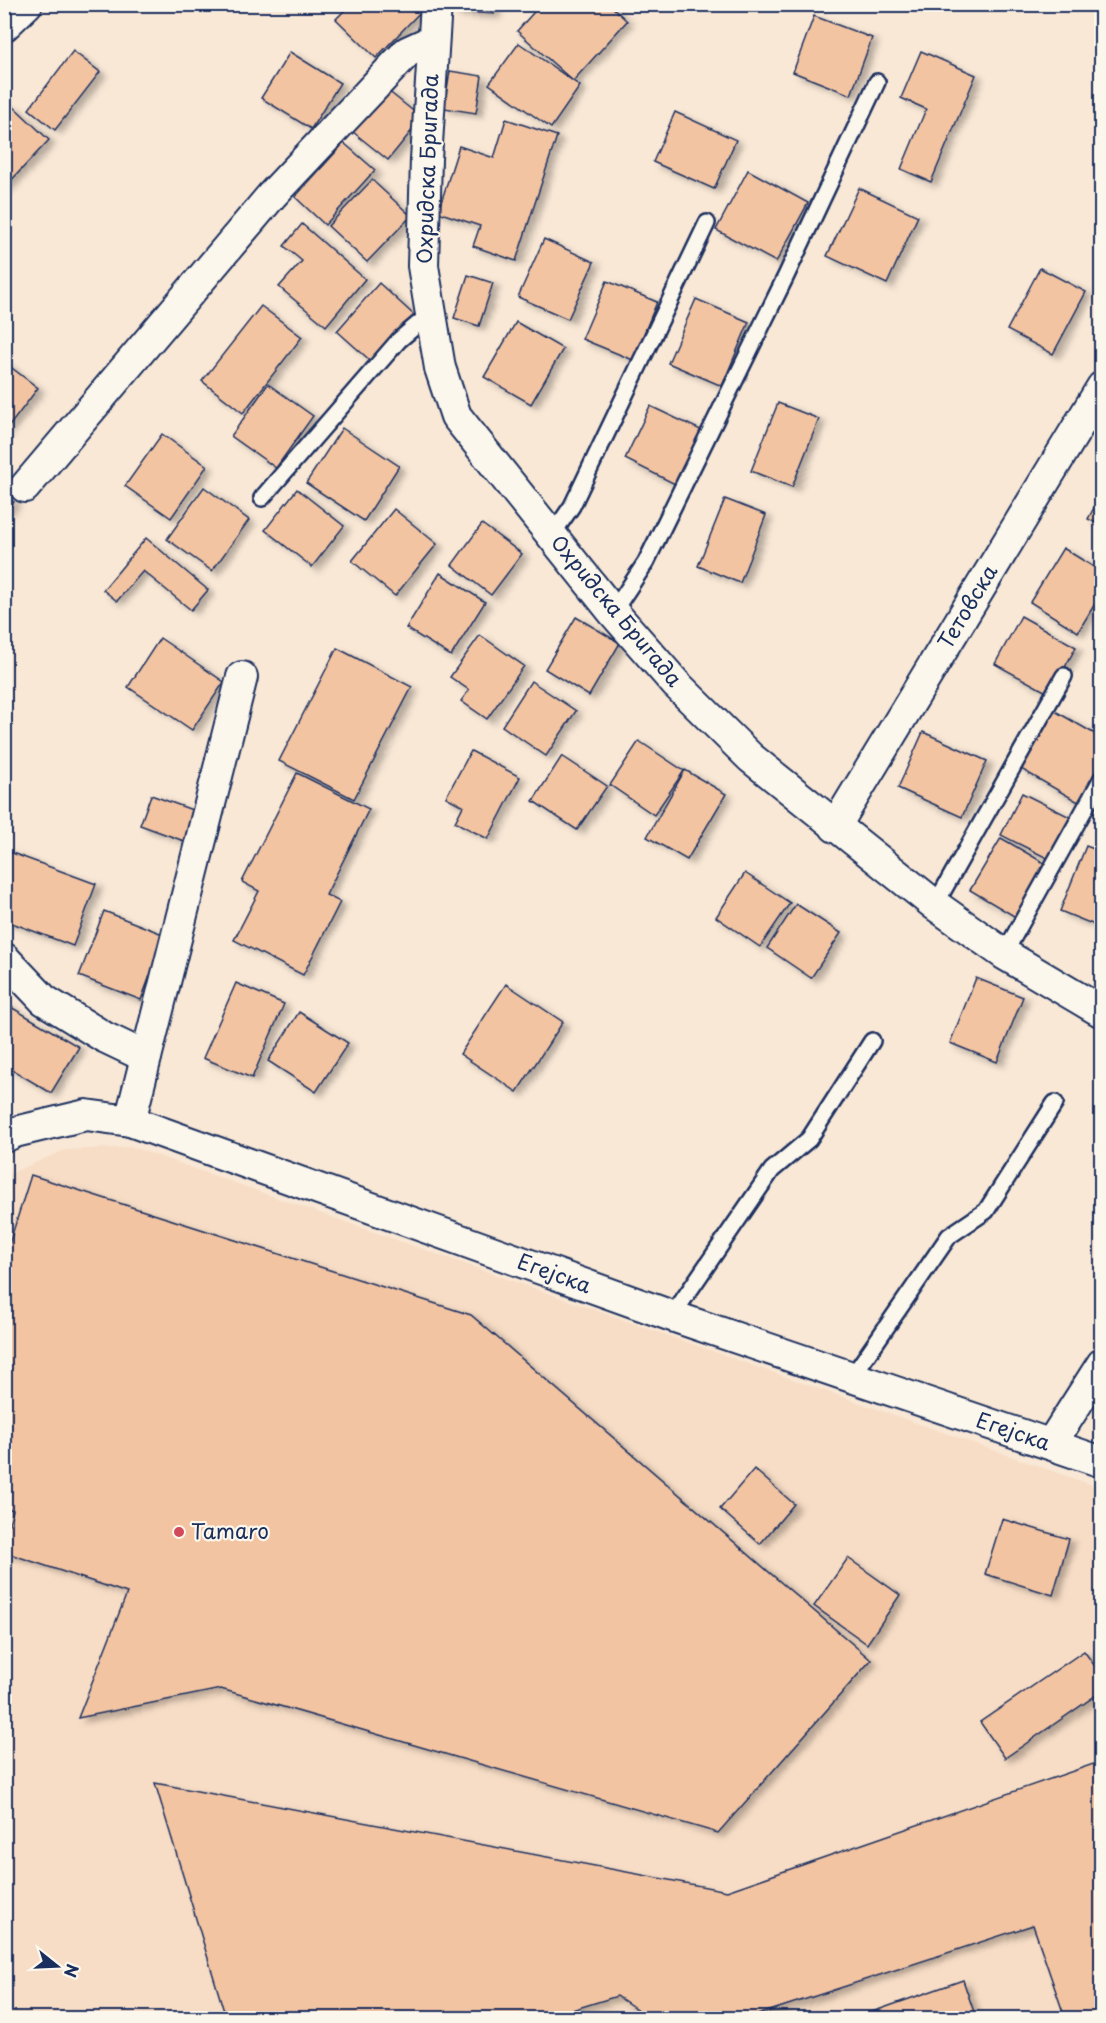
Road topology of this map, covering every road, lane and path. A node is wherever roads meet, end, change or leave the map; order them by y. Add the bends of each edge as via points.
1 (27, 4) edge
2 (436, 4) edge
3 (4, 26) edge
4 (433, 40) junction
5 (877, 82) dead end
6 (707, 223) dead end
7 (431, 313) junction
8 (1101, 387) edge
9 (25, 487) dead end
10 (262, 498) dead end
11 (552, 535) junction
12 (614, 612) junction
13 (1064, 676) dead end
14 (242, 677) dead end
15 (1101, 778) edge
16 (835, 826) junction
17 (935, 905) junction
18 (1004, 954) junction
19 (4, 958) edge
20 (1101, 1012) edge
21 (872, 1041) dead end
22 (146, 1057) junction
23 (1055, 1103) dead end
24 (130, 1121) junction
25 (4, 1137) edge
26 (672, 1316) junction
27 (1101, 1364) edge
28 (852, 1377) junction
29 (1051, 1444) junction
30 (1101, 1462) edge

1 - 3 street
2 - 4 street, Охридска Бригада
4 - 7 street, Охридска Бригада via 423,266
4 - 9 street, Охридска Бригада via 407,52 272,195
5 - 12 lane via 646,562
6 - 11 lane via 572,506
7 - 10 lane via 399,340
7 - 11 street, Охридска Бригада via 440,368 456,416
8 - 16 street, Тетовска
11 - 12 street, Охридска Бригада
12 - 16 street, Охридска Бригада via 676,684 751,758
13 - 17 lane
14 - 22 street
15 - 18 lane
16 - 17 street, Охридска Бригада
17 - 18 street, Охридска Бригада
18 - 20 street, Охридска Бригада
19 - 22 street via 44,1000
21 - 26 lane via 809,1139 772,1170
22 - 24 street
23 - 28 lane via 986,1211 949,1236
24 - 25 street, Егејска via 86,1115
24 - 26 street, Егејска
26 - 28 street, Егејска
27 - 29 street
28 - 29 street, Егејска
29 - 30 street, Егејска

